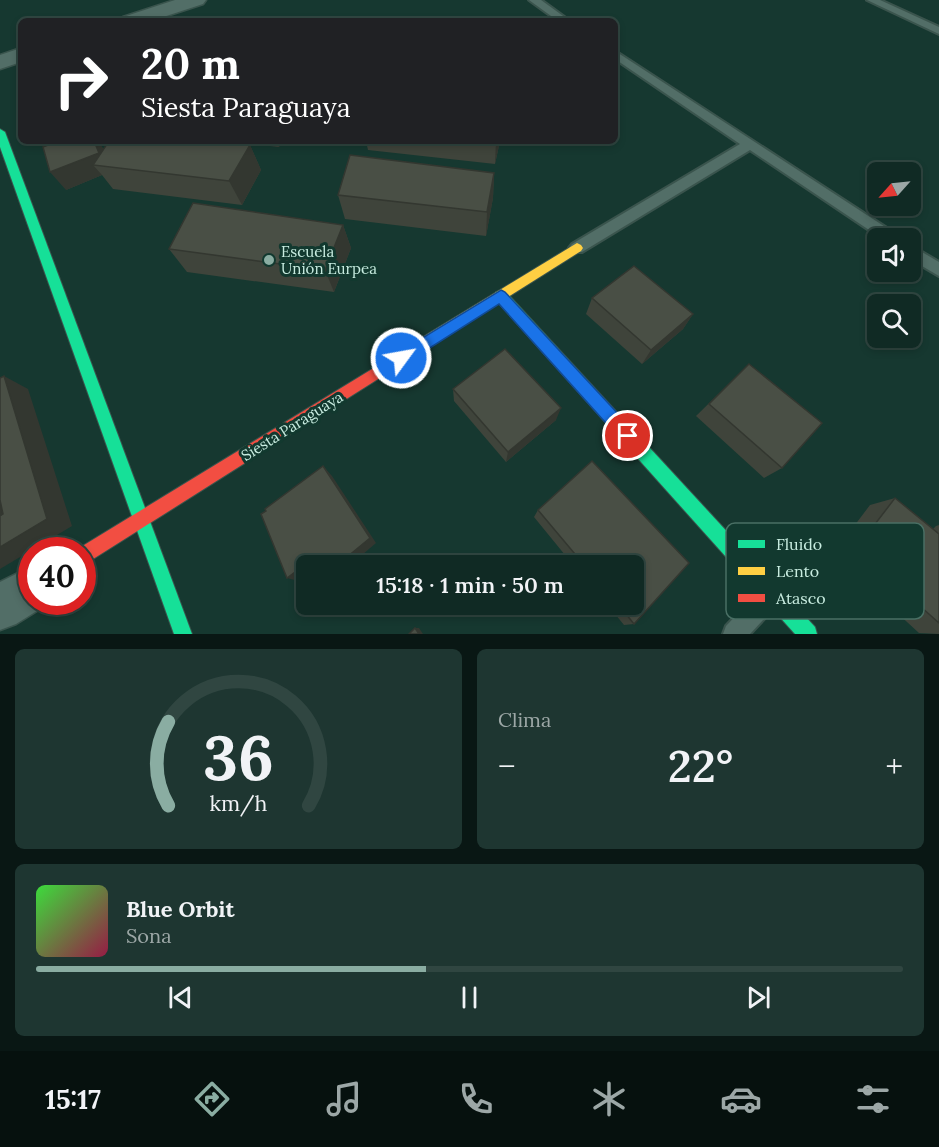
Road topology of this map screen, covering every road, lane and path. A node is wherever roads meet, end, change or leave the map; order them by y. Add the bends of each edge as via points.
1 (196, 0) edge
2 (534, 0) edge
3 (872, 0) edge
4 (139, 18) edge
5 (561, 18) edge
6 (939, 31) edge
7 (18, 56) edge
8 (618, 56) edge
9 (0, 62) edge
10 (0, 132) edge
11 (750, 144) junction
12 (876, 228) edge
13 (577, 248) joint
14 (921, 258) edge
15 (939, 270) edge
16 (501, 296) junction
17 (141, 520) junction
18 (726, 544) edge
19 (96, 548) edge
20 (18, 597) edge
21 (0, 608) edge
22 (748, 619) edge
23 (794, 619) edge
24 (183, 634) edge
25 (734, 634) edge
26 (808, 634) edge

1 - 4 street
2 - 5 lane
3 - 6 lane
7 - 9 street
8 - 11 lane
10 - 17 street
11 - 12 lane
11 - 13 lane
13 - 16 street, Siesta Paraguaya
14 - 15 lane
16 - 17 street, Siesta Paraguaya
16 - 18 street
17 - 19 street, Siesta Paraguaya
17 - 24 street
20 - 21 street
22 - 25 lane
23 - 26 street

